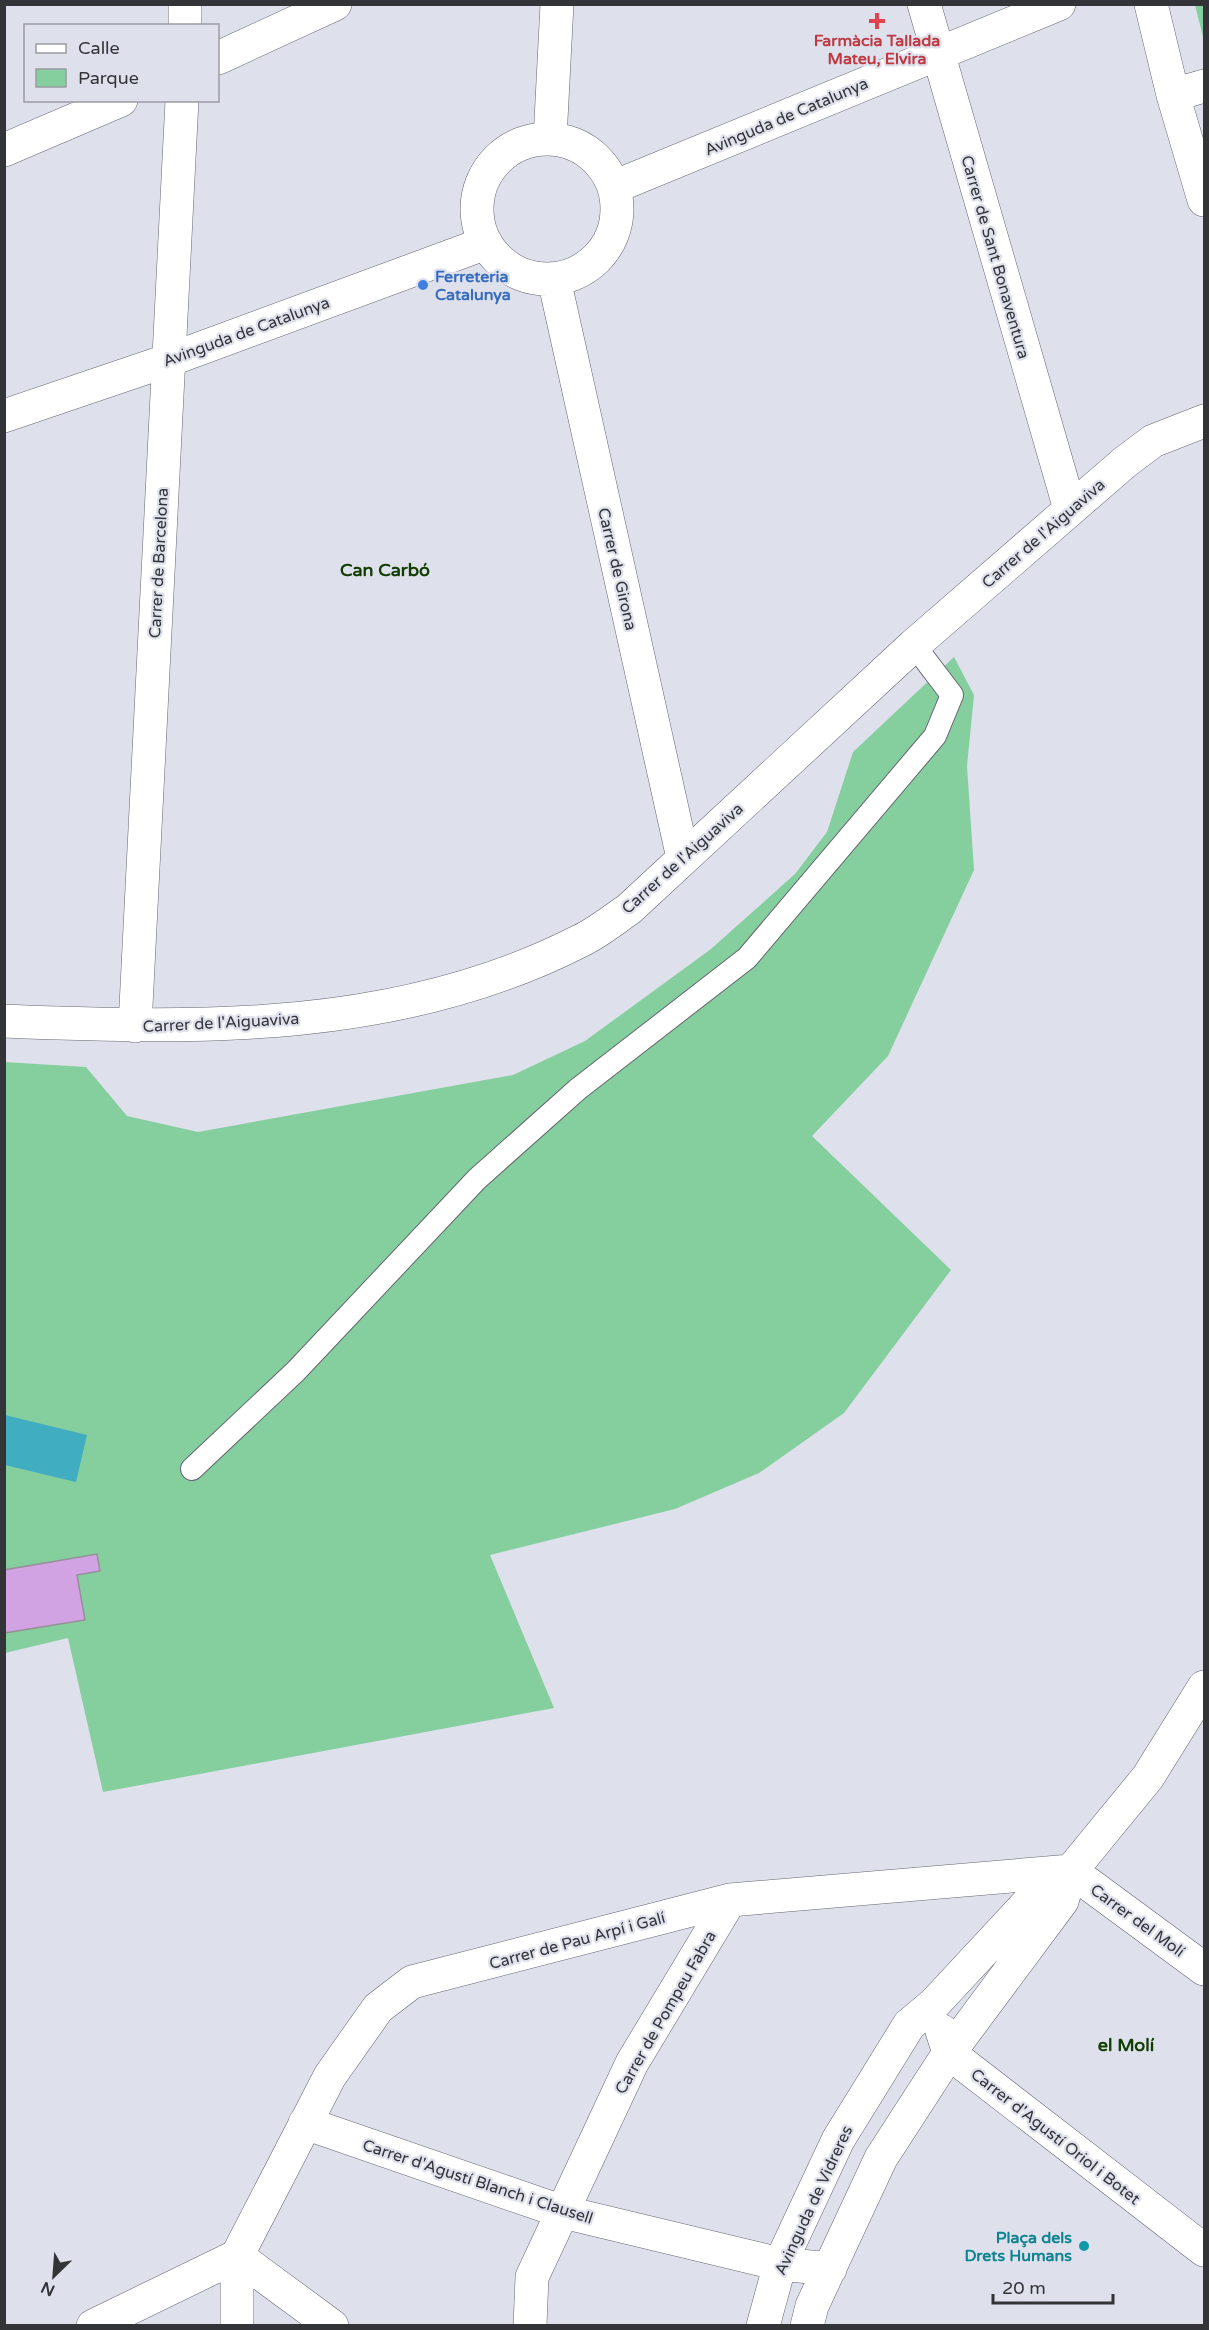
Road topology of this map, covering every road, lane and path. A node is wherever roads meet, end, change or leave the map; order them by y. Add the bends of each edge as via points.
1 (186, 4) edge
2 (336, 4) edge
3 (557, 4) edge
4 (924, 4) edge
5 (1059, 4) edge
6 (1151, 4) edge
7 (185, 24) edge
8 (937, 53) junction
9 (219, 58) edge
10 (1204, 86) edge
11 (1173, 95) junction
12 (116, 102) edge
13 (182, 102) edge
14 (550, 139) junction
15 (4, 150) edge
16 (614, 187) junction
17 (1204, 200) edge
18 (486, 243) junction
19 (554, 279) junction
20 (169, 360) junction
21 (4, 416) edge
22 (1204, 422) edge
23 (1070, 509) junction
24 (914, 645) junction
25 (683, 858) junction
26 (4, 1021) edge
27 (135, 1026) junction
28 (192, 1468) dead end
29 (1204, 1687) edge
30 (1071, 1871) junction
31 (730, 1900) junction
32 (1204, 1969) edge
33 (934, 2004) junction
34 (949, 2053) junction
35 (305, 2123) junction
36 (563, 2212) junction
37 (1204, 2250) edge
38 (237, 2256) junction
39 (780, 2264) junction
40 (830, 2269) junction
41 (93, 2325) edge
42 (237, 2325) edge
43 (332, 2325) edge
44 (530, 2325) edge
45 (763, 2325) edge
46 (807, 2325) edge

1 - 7 street
2 - 9 street
3 - 14 street
4 - 8 street, Carrer de Sant Bonaventura
5 - 8 street, Avinguda de Catalunya
6 - 11 street
8 - 16 street, Avinguda de Catalunya
8 - 23 street, Carrer de Sant Bonaventura
10 - 11 street
11 - 17 street
12 - 15 street
13 - 20 street, Carrer de Barcelona
14 - 16 street via 584,150 606,171
14 - 18 street via 513,148 497,161 483,181 477,206
16 - 19 street via 615,227 604,250 578,272
18 - 19 street via 500,261 516,272
18 - 20 street, Avinguda de Catalunya
19 - 25 street, Carrer de Girona
20 - 21 street, Avinguda de Catalunya
20 - 27 street, Carrer de Barcelona
22 - 23 street, Carrer de l'Aiguaviva via 1153,441
23 - 24 street, Carrer de l'Aiguaviva
24 - 25 street, Carrer de l'Aiguaviva
24 - 28 lane via 952,695 935,736 747,958 578,1089 477,1179 296,1371
25 - 27 street, Carrer de l'Aiguaviva via 629,909 582,940 516,971 460,989 388,1007 310,1018
26 - 27 street, Carrer de l'Aiguaviva
29 - 30 street, Avinguda de Vidreres via 1148,1777
30 - 31 street, Carrer de Pau Arpí i Galí
30 - 32 street, Carrer del Molí
30 - 33 street, Avinguda de Vidreres via 1040,1890
30 - 34 street, Avinguda de Vidreres via 1062,1901
31 - 35 street, Carrer de Pau Arpí i Galí via 412,1982 378,2008 330,2076
31 - 36 street, Carrer de Pompeu Fabra via 632,2063
33 - 34 street
33 - 39 street, Avinguda de Vidreres via 909,2025 838,2140
34 - 37 street, Carrer d'Agustí Oriol i Botet
34 - 40 street, Avinguda de Vidreres via 881,2158
35 - 36 street, Carrer d'Agustí Blanch i Clausell
35 - 38 street, Carrer de Pau Arpí i Galí
36 - 39 street, Carrer d'Agustí Blanch i Clausell
36 - 44 street, Carrer de Pompeu Fabra via 532,2277
38 - 41 street
38 - 42 street, Carrer de Pau Arpí i Galí
38 - 43 street
39 - 40 street, Carrer d'Agustí Blanch i Clausell
39 - 45 street, Avinguda de Vidreres
40 - 46 street, Avinguda de Vidreres

